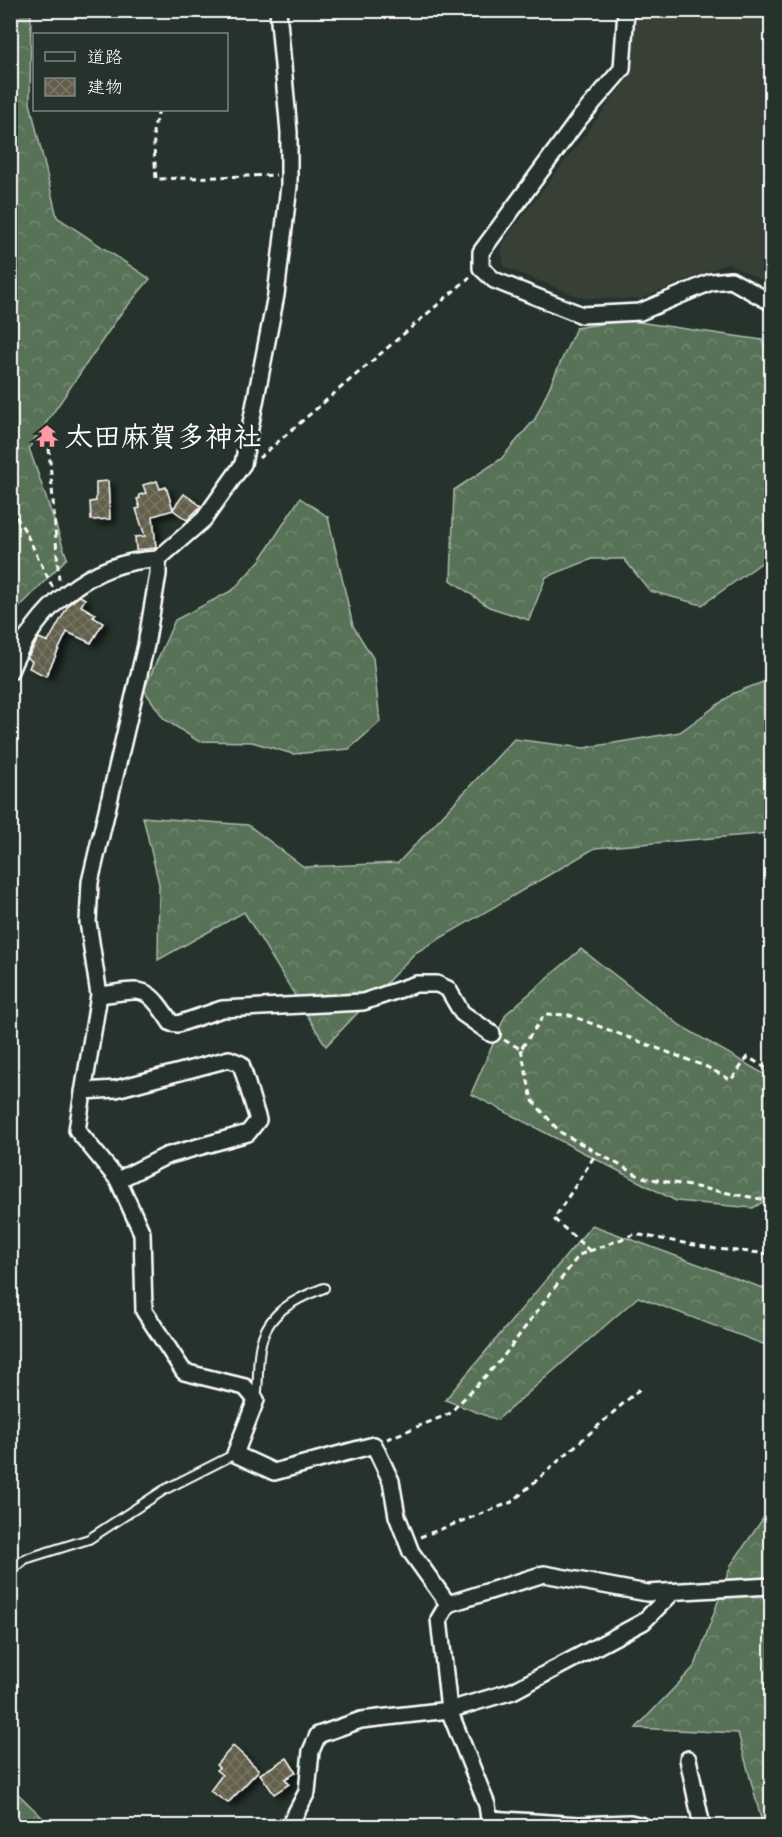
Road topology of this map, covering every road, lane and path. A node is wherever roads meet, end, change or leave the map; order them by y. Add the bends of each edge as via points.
1 (278, 10) edge
2 (626, 10) edge
3 (159, 111) edge
4 (290, 175) junction
5 (482, 268) junction
6 (10, 279) edge
7 (771, 303) edge
8 (10, 314) edge
9 (49, 448) dead end
10 (243, 464) junction
11 (10, 508) edge
12 (158, 560) junction
13 (60, 598) junction
14 (10, 671) edge
15 (99, 995) junction
16 (492, 1034) joint
17 (521, 1049) junction
18 (771, 1072) edge
19 (83, 1091) junction
20 (597, 1152) junction
21 (118, 1180) junction
22 (771, 1202) edge
23 (590, 1251) junction
24 (771, 1254) edge
25 (324, 1288) dead end
26 (642, 1387) dead end
27 (256, 1400) junction
28 (374, 1444) junction
29 (235, 1454) junction
30 (408, 1542) junction
31 (10, 1571) edge
32 (771, 1586) edge
33 (672, 1593) junction
34 (448, 1604) junction
35 (449, 1710) junction
36 (688, 1759) dead end
37 (489, 1823) edge
38 (289, 1827) edge
39 (643, 1827) edge
40 (702, 1827) edge

1 - 4 street
2 - 5 street via 622,69 579,119 482,252
3 - 4 path via 153,130 156,179
4 - 10 street via 276,295
5 - 7 street via 494,280 582,315 640,312 711,282 730,280
5 - 10 path via 257,460
6 - 8 path via 18,301
9 - 13 path
10 - 12 street via 204,519
11 - 13 path
12 - 13 street via 140,560 106,570
12 - 15 street via 146,645 90,882 88,922
13 - 14 street via 46,609
15 - 16 street via 144,990 153,996 171,1023 178,1024 222,1009 363,1002 416,984 437,984 448,989 462,1013
15 - 19 street
16 - 17 path
17 - 18 path via 545,1014 569,1015 707,1067 731,1080 748,1057
17 - 20 path via 532,1100 560,1132
19 - 21 street via 77,1131
19 - 21 street via 116,1089 229,1059 241,1064 258,1120 248,1133 166,1156
20 - 22 path via 641,1177
20 - 23 path via 554,1218
21 - 27 street via 142,1233 144,1311 184,1372 245,1387
23 - 24 path via 635,1234 716,1249
23 - 28 path via 579,1255 500,1361 448,1414
25 - 27 lane via 294,1299 262,1337
26 - 30 path via 512,1502
27 - 29 street
28 - 29 street via 274,1472
28 - 30 street via 391,1481
29 - 31 lane via 164,1490 89,1539 25,1559
30 - 34 street
32 - 33 street
33 - 34 street via 647,1593 544,1574
33 - 35 street via 643,1622 513,1691
34 - 35 street via 439,1619
35 - 37 street via 487,1805
35 - 38 street via 361,1720 318,1735 311,1751 307,1792
36 - 40 street
37 - 39 street via 630,1823

